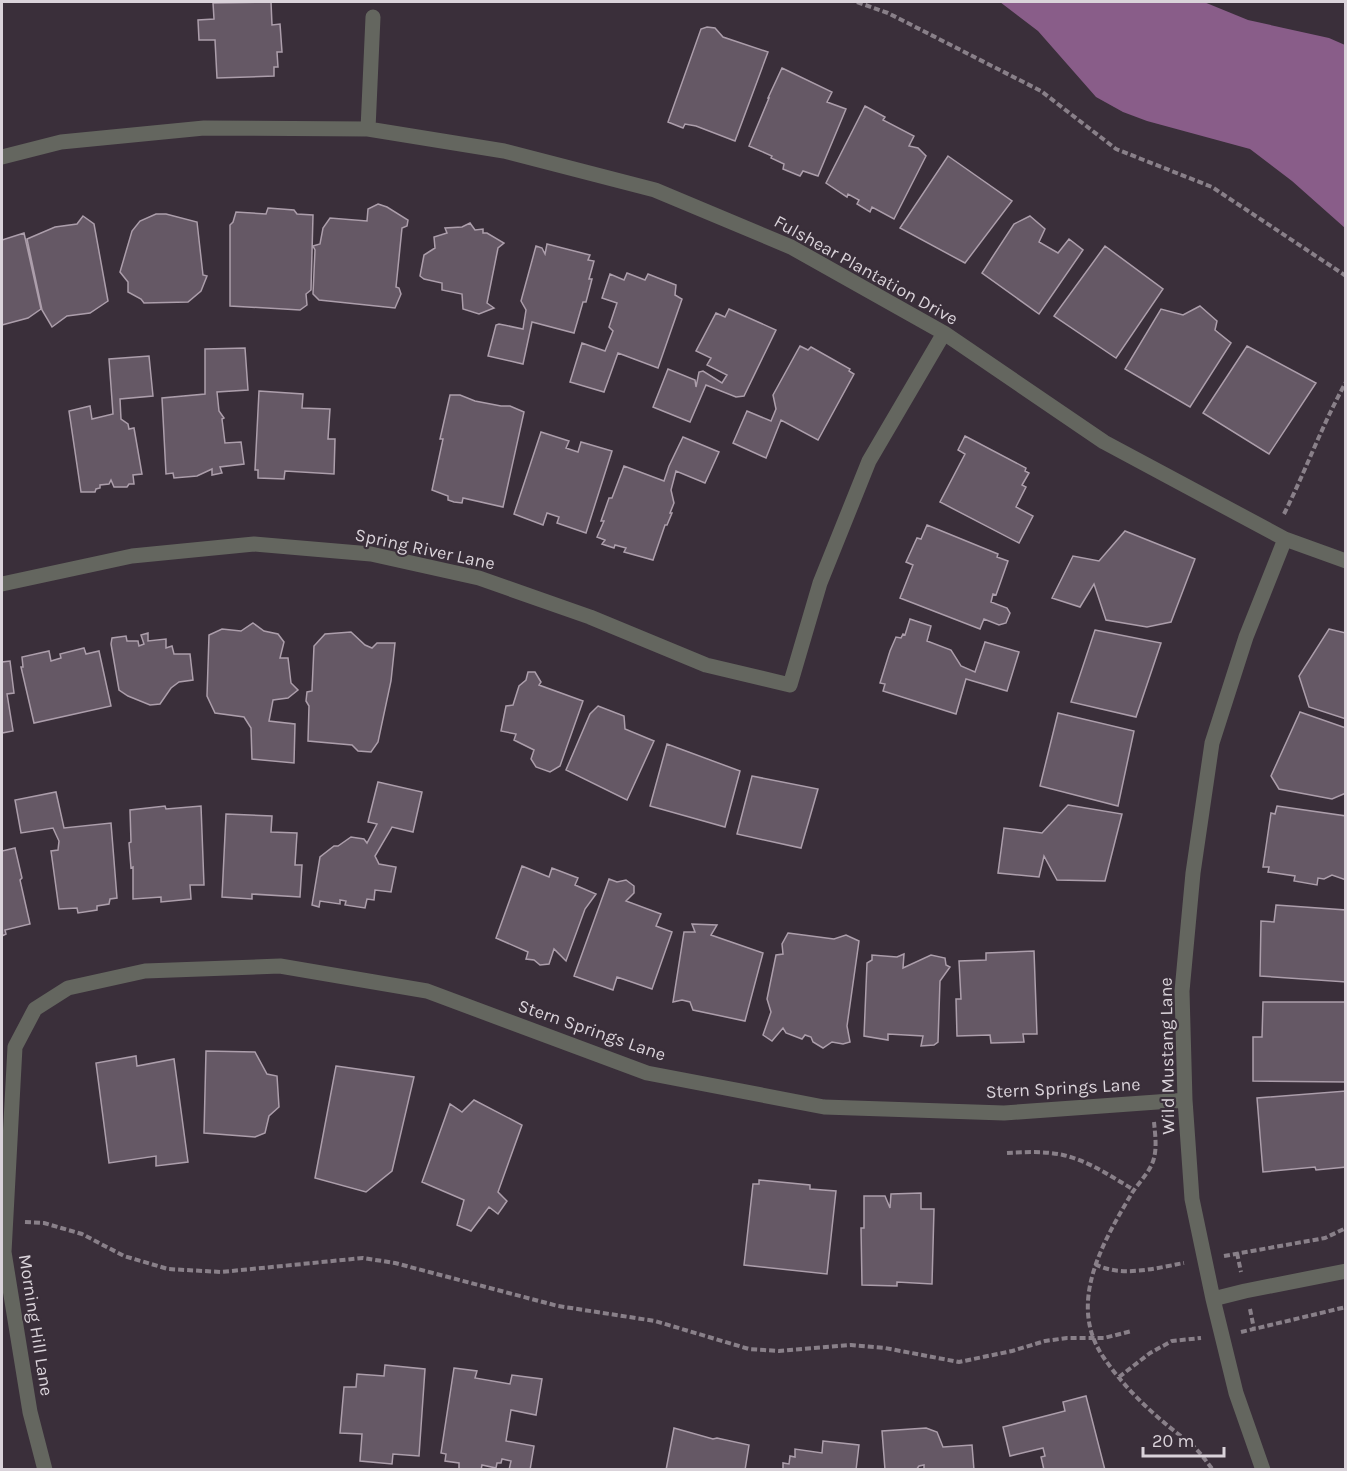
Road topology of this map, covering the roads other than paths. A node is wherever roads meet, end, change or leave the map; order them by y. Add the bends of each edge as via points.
1 (373, 17) dead end
2 (368, 129) junction
3 (2, 157) edge
4 (944, 333) junction
5 (1280, 537) junction
6 (1346, 561) edge
7 (2, 584) edge
8 (35, 1009) joint
9 (1185, 1100) junction
10 (2, 1252) edge
11 (1346, 1271) edge
12 (1213, 1299) junction
13 (45, 1470) edge
14 (1263, 1470) edge

1 - 2 street
2 - 3 street, Fulshear Plantation Drive via 204,128 61,142
2 - 4 street, Fulshear Plantation Drive via 504,151 656,190 791,247
4 - 5 street, Fulshear Plantation Drive via 1104,442
4 - 7 street, Spring River Lane via 869,461 820,583 790,685 706,665 590,617 479,578 371,554 254,544 132,556
5 - 6 street, Fulshear Plantation Drive
5 - 9 street, Wild Mustang Lane via 1212,743 1193,873 1182,992
8 - 9 street, Stern Springs Lane via 68,988 145,971 280,966 427,991 647,1073 824,1107 1004,1113
8 - 10 street, Morning Hill Lane via 15,1047
9 - 12 street, Wild Mustang Lane via 1192,1199
10 - 13 street, Morning Hill Lane via 30,1412
11 - 12 street
12 - 14 street, Wild Mustang Lane via 1236,1393

